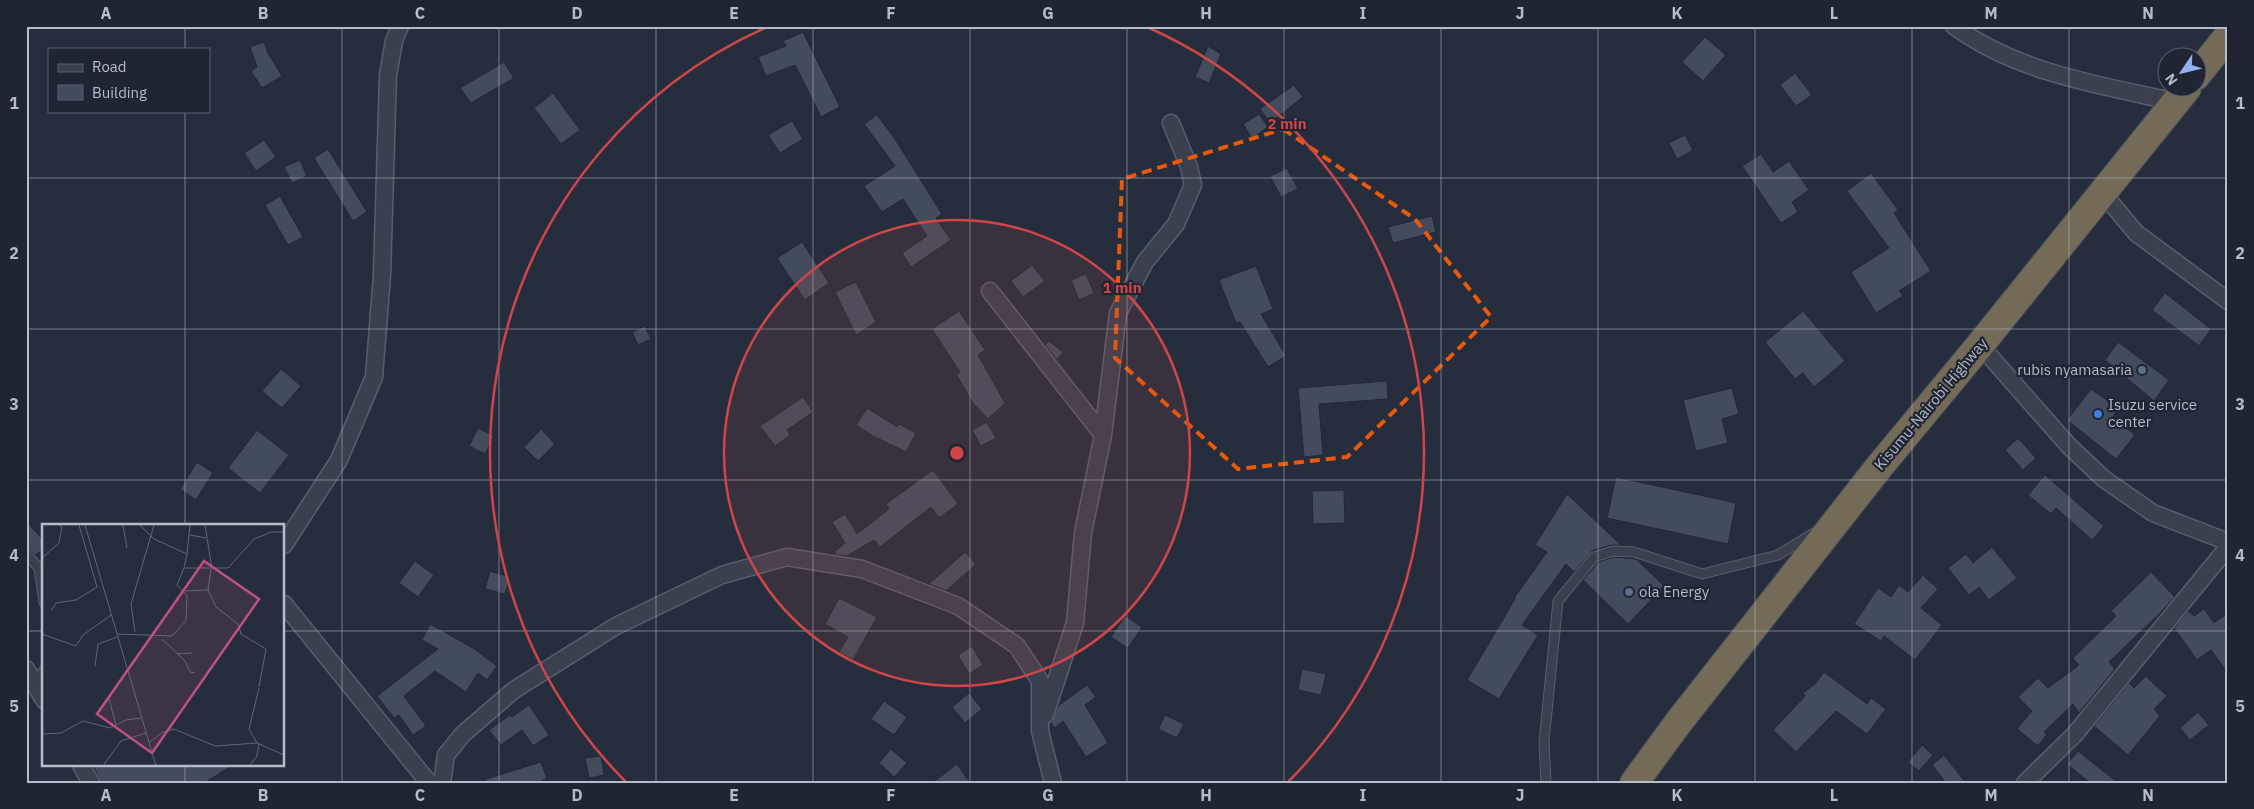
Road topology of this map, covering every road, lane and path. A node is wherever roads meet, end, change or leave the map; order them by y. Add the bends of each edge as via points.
1 (400, 26) edge
2 (1954, 26) edge
3 (2228, 36) edge
4 (2206, 64) edge
5 (2156, 91) edge
6 (2179, 98) edge
7 (1171, 123) dead end
8 (2102, 192) junction
9 (990, 291) dead end
10 (2228, 301) edge
11 (1980, 345) junction
12 (1103, 435) junction
13 (1838, 519) junction
14 (2228, 542) edge
15 (285, 543) edge
16 (2228, 547) edge
17 (30, 558) dead end
18 (42, 588) edge
19 (285, 605) edge
20 (1040, 731) junction
21 (82, 766) edge
22 (91, 783) edge
23 (429, 783) edge
24 (442, 783) edge
25 (1053, 783) edge
26 (1546, 783) edge
27 (1634, 783) edge
28 (2025, 783) edge

1 - 15 street via 388,75 382,275 374,378 339,460
2 - 5 street via 1974,40 2049,73
3 - 4 highway
6 - 8 highway, Kisumu-Nairobi Highway
7 - 12 street via 1193,185 1176,224 1145,262 1118,313
8 - 10 street via 2136,233
8 - 11 highway, Kisumu-Nairobi Highway
9 - 12 street
11 - 13 highway, Kisumu-Nairobi Highway
11 - 14 street via 2069,446 2104,478 2153,512
12 - 20 street via 1084,533 1075,623
13 - 26 lane via 1778,555 1702,574 1634,552 1613,551 1594,557 1558,601 1544,742
13 - 27 highway, Kisumu-Nairobi Highway
16 - 28 street via 2075,734
17 - 18 lane via 39,568
19 - 23 street
20 - 24 street via 1040,681 1017,646 958,606 862,570 787,557 722,575 634,617 514,690 463,734 446,755
20 - 25 street
21 - 22 street

